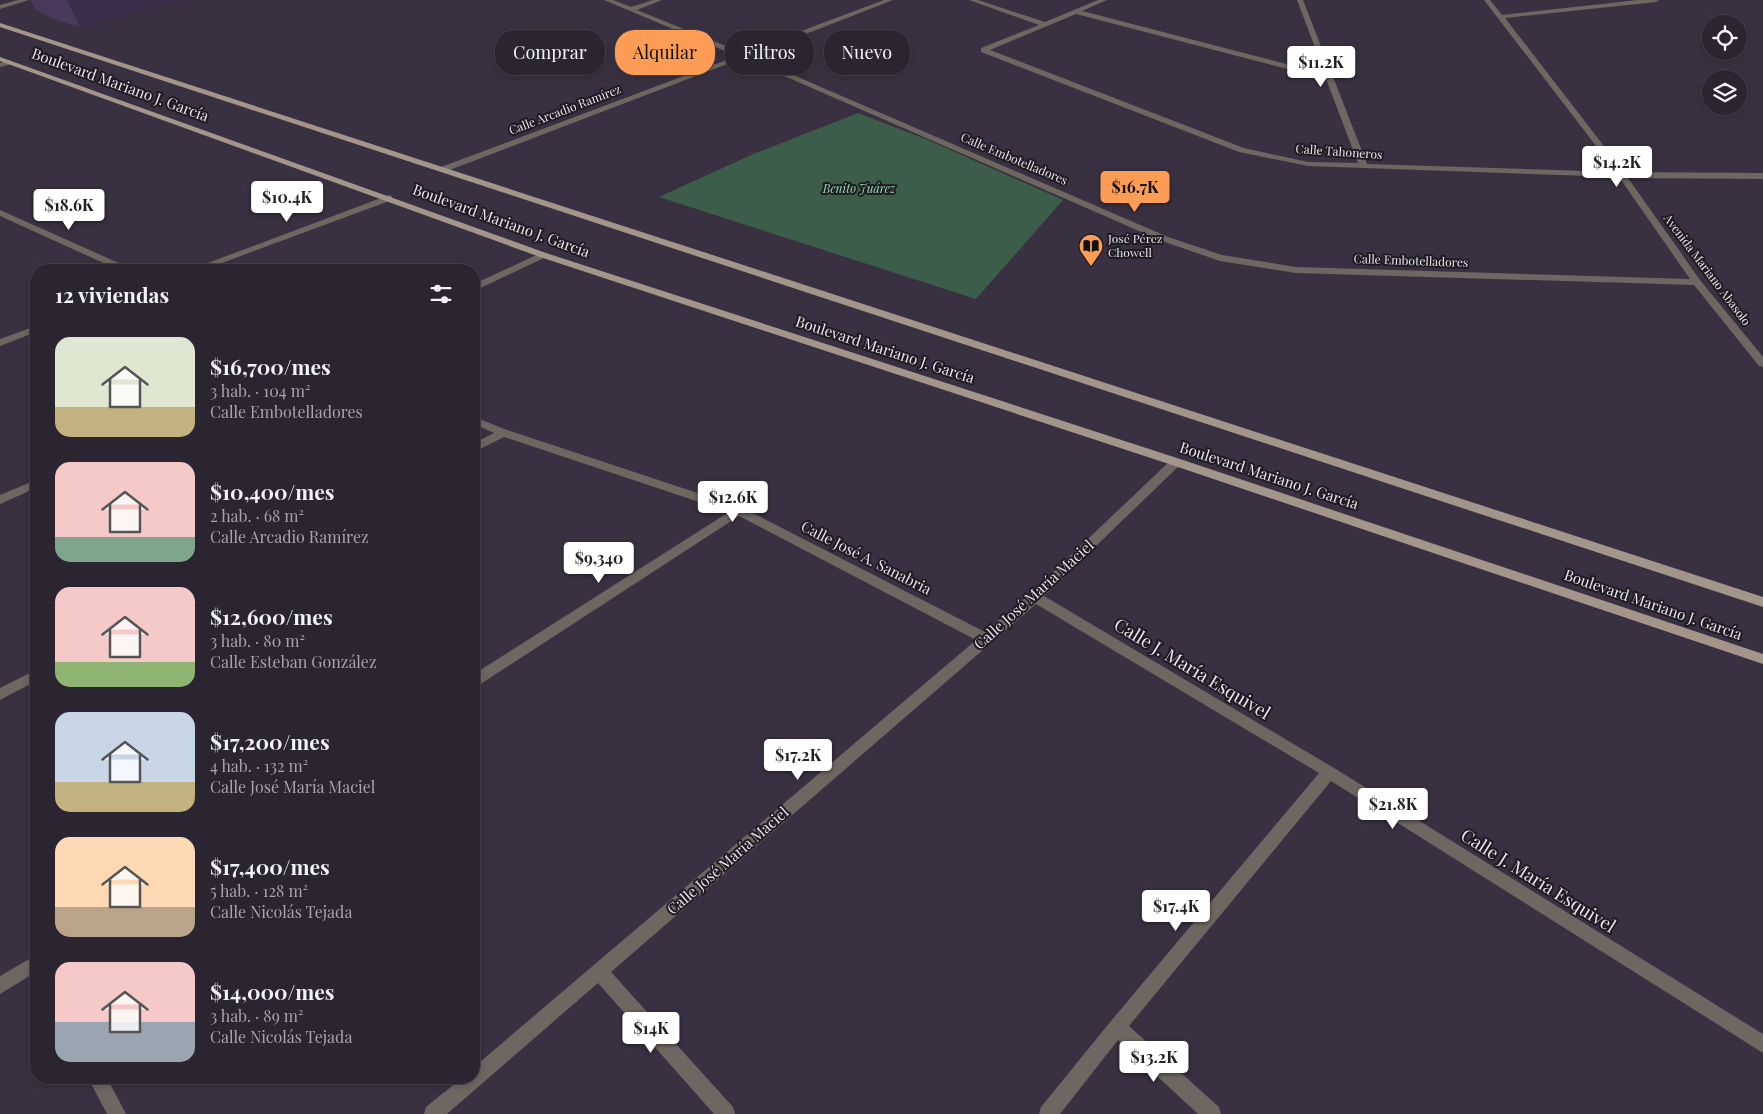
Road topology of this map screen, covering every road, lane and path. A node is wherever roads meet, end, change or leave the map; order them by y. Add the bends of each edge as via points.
1 (26, 0) edge
2 (607, 0) edge
3 (659, 0) edge
4 (890, 0) edge
5 (972, 0) edge
6 (1104, 0) edge
7 (1300, 0) edge
8 (1487, 0) edge
9 (1656, 0) edge
10 (0, 6) edge
11 (630, 10) junction
12 (1077, 12) junction
13 (1500, 17) junction
14 (0, 25) edge
15 (1046, 25) junction
16 (812, 30) edge
17 (725, 48) edge
18 (3, 62) edge
19 (725, 63) edge
20 (788, 75) edge
21 (1329, 77) junction
22 (1364, 167) junction
23 (444, 169) junction
24 (1622, 175) junction
25 (1763, 176) edge
26 (389, 198) junction
27 (3, 217) edge
28 (543, 255) junction
29 (113, 264) edge
30 (210, 264) edge
31 (1697, 282) junction
32 (480, 285) edge
33 (30, 331) edge
34 (0, 343) edge
35 (1763, 364) edge
36 (480, 423) edge
37 (503, 433) junction
38 (480, 445) edge
39 (1176, 462) junction
40 (30, 487) edge
41 (0, 500) edge
42 (739, 511) junction
43 (1035, 597) junction
44 (1763, 602) edge
45 (987, 639) junction
46 (1763, 659) edge
47 (480, 677) edge
48 (30, 678) edge
49 (0, 694) edge
50 (1330, 772) junction
51 (30, 967) edge
52 (599, 972) junction
53 (0, 986) edge
54 (1117, 1027) junction
55 (1763, 1044) edge
56 (480, 1074) edge
57 (100, 1084) edge
58 (468, 1084) edge
59 (117, 1114) edge
60 (433, 1114) edge
61 (726, 1114) edge
62 (1048, 1114) edge
63 (1212, 1114) edge

1 - 10 street
2 - 11 street, Calle Embotelladores
3 - 11 street
4 - 16 street, Calle Arcadio Ramírez
5 - 15 street
6 - 12 street
7 - 21 street
8 - 13 street, Avenida Mariano Abasolo
9 - 13 street
11 - 17 street, Calle Embotelladores
12 - 15 street
12 - 21 street
13 - 24 street, Avenida Mariano Abasolo
14 - 23 main road, Boulevard Mariano J. García
15 - 22 street, Calle Tahoneros via 984,50 1242,150 1308,164
18 - 26 main road, Boulevard Mariano J. García
19 - 23 street, Calle Arcadio Ramírez
20 - 31 street, Calle Embotelladores via 1165,239 1220,258 1296,270
21 - 22 street
22 - 24 street, Calle Tahoneros
23 - 44 main road, Boulevard Mariano J. García
24 - 25 street, Calle Tahoneros
24 - 31 street, Avenida Mariano Abasolo
26 - 28 main road, Boulevard Mariano J. García
26 - 30 street
27 - 29 street
28 - 32 street
28 - 39 main road, Boulevard Mariano J. García
31 - 35 street, Avenida Mariano Abasolo
33 - 34 street
36 - 37 street, Calle José A. Sanabria
37 - 38 street
37 - 42 street, Calle José A. Sanabria
39 - 43 street, Calle José María Maciel
39 - 46 main road, Boulevard Mariano J. García
40 - 41 street
42 - 45 street, Calle José A. Sanabria
42 - 47 street
43 - 45 street, Calle José María Maciel
43 - 50 street, Calle J. María Esquivel
45 - 52 street, Calle José María Maciel
48 - 49 street
50 - 54 street
50 - 55 street, Calle J. María Esquivel
51 - 53 street
52 - 56 street, Calle José María Maciel
52 - 61 street
54 - 62 street
54 - 63 street
57 - 59 street
58 - 60 street, Calle José María Maciel

